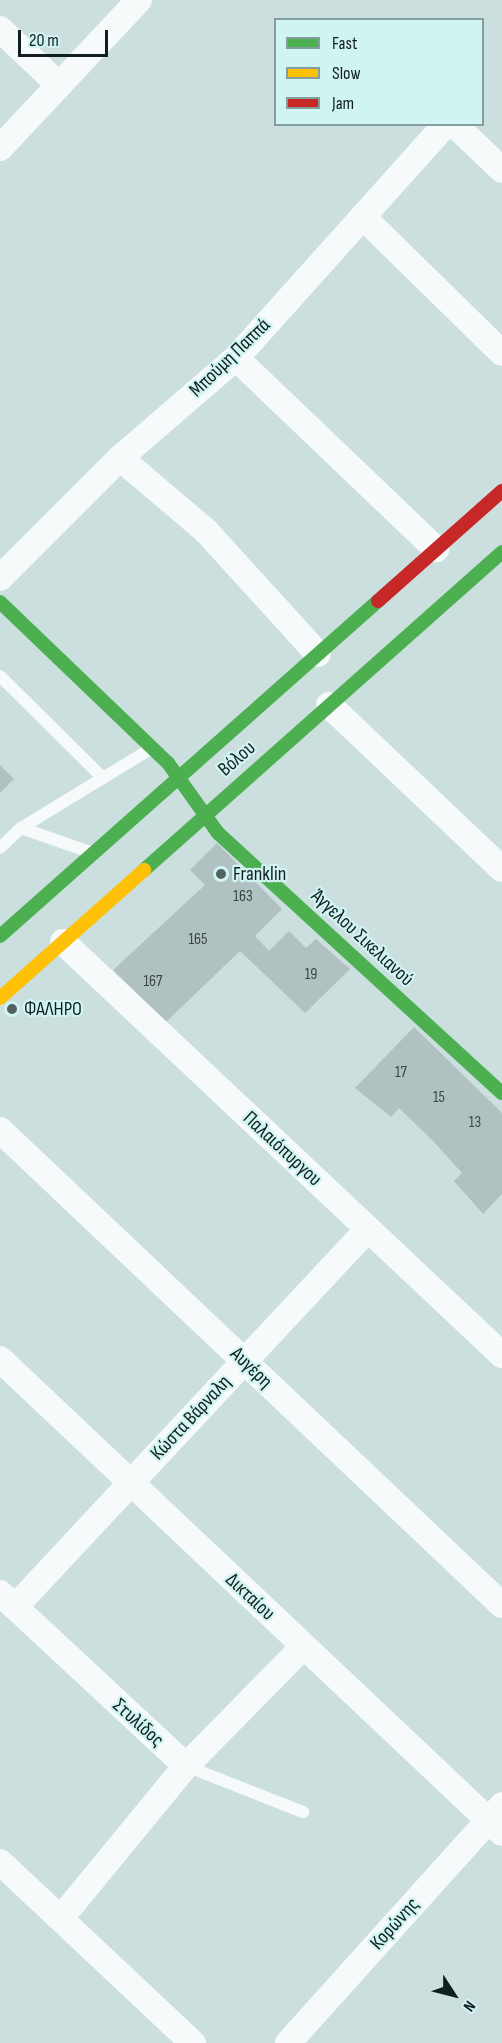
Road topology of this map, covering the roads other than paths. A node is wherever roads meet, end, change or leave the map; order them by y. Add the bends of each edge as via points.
1 (139, 0) edge
2 (0, 29) edge
3 (59, 85) junction
4 (444, 126) edge
5 (456, 126) edge
6 (0, 148) edge
7 (502, 170) edge
8 (363, 217) junction
9 (502, 353) edge
10 (236, 358) junction
11 (120, 458) junction
12 (502, 491) edge
13 (436, 549) junction
14 (502, 554) edge
15 (0, 578) edge
16 (0, 602) edge
17 (318, 654) junction
18 (0, 676) edge
19 (329, 705) junction
20 (153, 748) junction
21 (180, 777) junction
22 (103, 778) junction
23 (206, 813) junction
24 (21, 828) junction
25 (0, 848) edge
26 (94, 853) junction
27 (502, 869) edge
28 (0, 936) edge
29 (63, 942) junction
30 (0, 998) edge
31 (502, 1094) edge
32 (0, 1130) edge
33 (368, 1230) junction
34 (502, 1355) edge
35 (0, 1359) edge
36 (243, 1361) junction
37 (130, 1483) junction
38 (7, 1600) edge
39 (502, 1605) edge
40 (303, 1647) junction
41 (186, 1766) junction
42 (303, 1812) dead end
43 (497, 1819) edge
44 (0, 1862) edge
45 (61, 1918) junction
46 (193, 2043) edge
47 (288, 2043) edge

1 - 3 street
2 - 3 street
3 - 6 street
4 - 8 street, Μπούμη Παππά
5 - 7 street
8 - 9 street
8 - 10 street, Μπούμη Παππά
10 - 11 street, Μπούμη Παππά
10 - 13 street
11 - 15 street, Μπούμη Παππά
11 - 17 street via 206,531
12 - 13 main road, Βόλου
13 - 17 main road, Βόλου
14 - 19 main road, Βόλου
16 - 20 main road, Άγγελου Σικελιανού
17 - 21 main road, Βόλου
18 - 22 lane
19 - 23 main road, Βόλου
19 - 27 street
20 - 21 main road, Άγγελου Σικελιανού
20 - 22 lane
21 - 23 main road, Άγγελου Σικελιανού
21 - 26 main road, Βόλου
22 - 24 lane
23 - 29 main road, Βόλου
23 - 31 main road, Άγγελου Σικελιανού via 218,833
24 - 25 lane
24 - 26 lane
26 - 28 main road, Βόλου
29 - 30 main road, Βόλου
29 - 33 street, Παλαιόπυργου
32 - 36 street, Αυγέρη
33 - 34 street, Παλαιόπυργου
33 - 36 street, Κώστα Βάρναλη
35 - 37 street, Δικταίου
36 - 37 street, Κώστα Βάρναλη
36 - 39 street, Αυγέρη
37 - 38 street, Κώστα Βάρναλη
37 - 40 street, Δικταίου
38 - 41 street, Στυλίδος
40 - 41 street
40 - 43 street, Δικταίου
41 - 42 lane, Στυλίδος
41 - 45 street
43 - 47 street, Κορώνης
44 - 45 street
45 - 46 street

